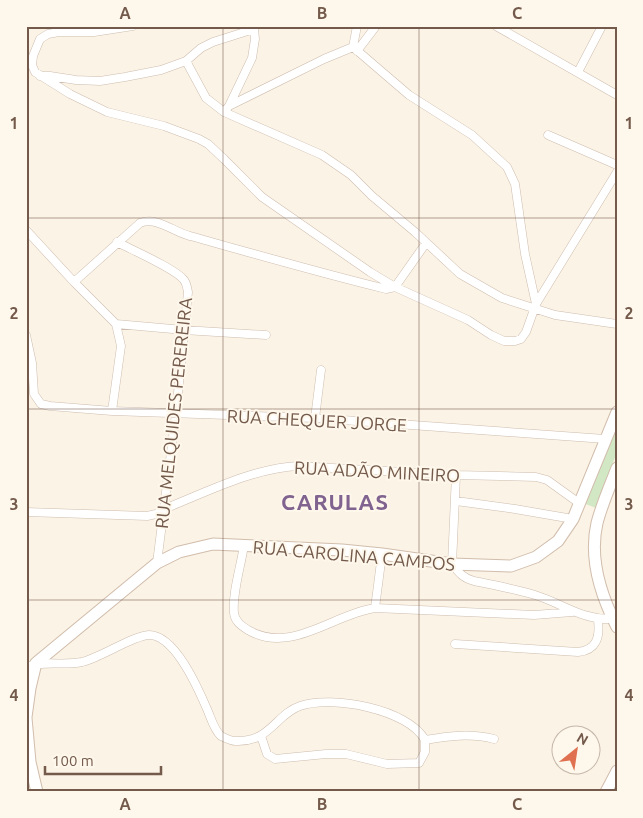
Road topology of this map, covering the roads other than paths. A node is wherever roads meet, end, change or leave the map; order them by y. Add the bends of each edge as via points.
1 (133, 26) edge
2 (357, 26) edge
3 (376, 26) edge
4 (496, 26) edge
5 (602, 26) edge
6 (254, 27) edge
7 (355, 49) junction
8 (186, 61) junction
9 (578, 72) junction
10 (40, 76) junction
11 (617, 94) edge
12 (227, 109) junction
13 (548, 135) dead end
14 (617, 165) edge
15 (617, 172) edge
16 (26, 230) edge
17 (118, 242) junction
18 (426, 243) junction
19 (74, 282) junction
20 (395, 287) junction
21 (536, 307) junction
22 (116, 324) junction
23 (617, 324) edge
24 (184, 330) junction
25 (26, 335) edge
26 (266, 335) dead end
27 (321, 370) dead end
28 (112, 411) junction
29 (617, 412) edge
30 (176, 413) junction
31 (315, 418) junction
32 (605, 439) junction
33 (617, 468) edge
34 (456, 475) junction
35 (612, 496) edge
36 (456, 502) junction
37 (579, 503) junction
38 (164, 509) junction
39 (26, 512) edge
40 (573, 519) junction
41 (244, 545) junction
42 (382, 554) junction
43 (157, 563) junction
44 (452, 564) junction
45 (375, 608) junction
46 (572, 612) junction
47 (598, 620) junction
48 (615, 623) edge
49 (455, 644) dead end
50 (31, 665) edge
51 (26, 718) edge
52 (261, 736) junction
53 (494, 739) dead end
54 (424, 740) junction
55 (617, 771) edge
56 (37, 792) edge
57 (606, 792) edge

1 - 10 street via 48,34 40,39 32,61 35,72
2 - 7 street
3 - 7 street
4 - 9 street
5 - 9 street
6 - 8 street via 201,48
6 - 12 street via 252,58
7 - 12 street via 324,59
7 - 21 street via 410,95 472,135 507,167 514,184
8 - 10 street via 154,71 100,80
8 - 12 street via 206,98
9 - 11 street
10 - 20 street via 107,112 164,126 208,144 276,208
12 - 18 street via 322,155 351,175
13 - 14 street
15 - 21 street
16 - 19 street
17 - 19 street
17 - 20 street via 140,223 153,221 220,246 370,285
17 - 24 street, RUA MELQUIDES PEREREIRA via 170,270 186,283
18 - 20 street
18 - 21 street via 460,274 502,298
19 - 22 street
20 - 21 street via 468,320 504,341 521,339
21 - 23 street via 584,320
22 - 24 street
22 - 28 street via 121,346
24 - 26 street
24 - 30 street, RUA MELQUIDES PEREREIRA
25 - 28 street, RUA CHEQUER JORGE via 34,394 41,404
27 - 31 street
28 - 30 street, RUA CHEQUER JORGE
29 - 32 main road, RUA CAROLINA CAMPOS
30 - 31 street, RUA CHEQUER JORGE
30 - 38 street, RUA MELQUIDES PEREREIRA
31 - 32 street, RUA CHEQUER JORGE
32 - 37 main road, RUA CAROLINA CAMPOS
33 - 35 main road
34 - 36 street
34 - 37 street, RUA ADÃO MINEIRO via 536,477 547,480
34 - 38 street, RUA ADÃO MINEIRO via 281,467 248,476
35 - 48 main road via 597,523 595,554 604,601
36 - 40 street via 515,508
36 - 44 street
37 - 40 main road, RUA CAROLINA CAMPOS
38 - 39 street, RUA ADÃO MINEIRO via 147,516
38 - 43 street, RUA MELQUIDES PEREREIRA
40 - 44 main road, RUA CAROLINA CAMPOS via 558,541 528,560 511,566
41 - 42 main road, RUA CAROLINA CAMPOS
41 - 43 main road, RUA CAROLINA CAMPOS via 213,544 179,552
41 - 45 street via 234,615 239,624 254,633 278,638 292,636
42 - 44 main road, RUA CAROLINA CAMPOS
42 - 45 street
43 - 50 main road, RUA CAROLINA CAMPOS
44 - 46 street via 465,579 534,595
45 - 46 street via 534,616
46 - 47 street
47 - 48 street
47 - 49 street via 598,635 591,649 578,652
50 - 51 main road
50 - 52 street via 83,662 148,635 156,636 166,642 185,666 221,735 232,741
51 - 56 main road via 30,762
52 - 54 street via 298,706 329,702 358,705 397,717 412,725
52 - 54 street via 267,754 275,759 346,754 395,764 419,763 425,752
53 - 54 street via 464,735
55 - 57 main road

